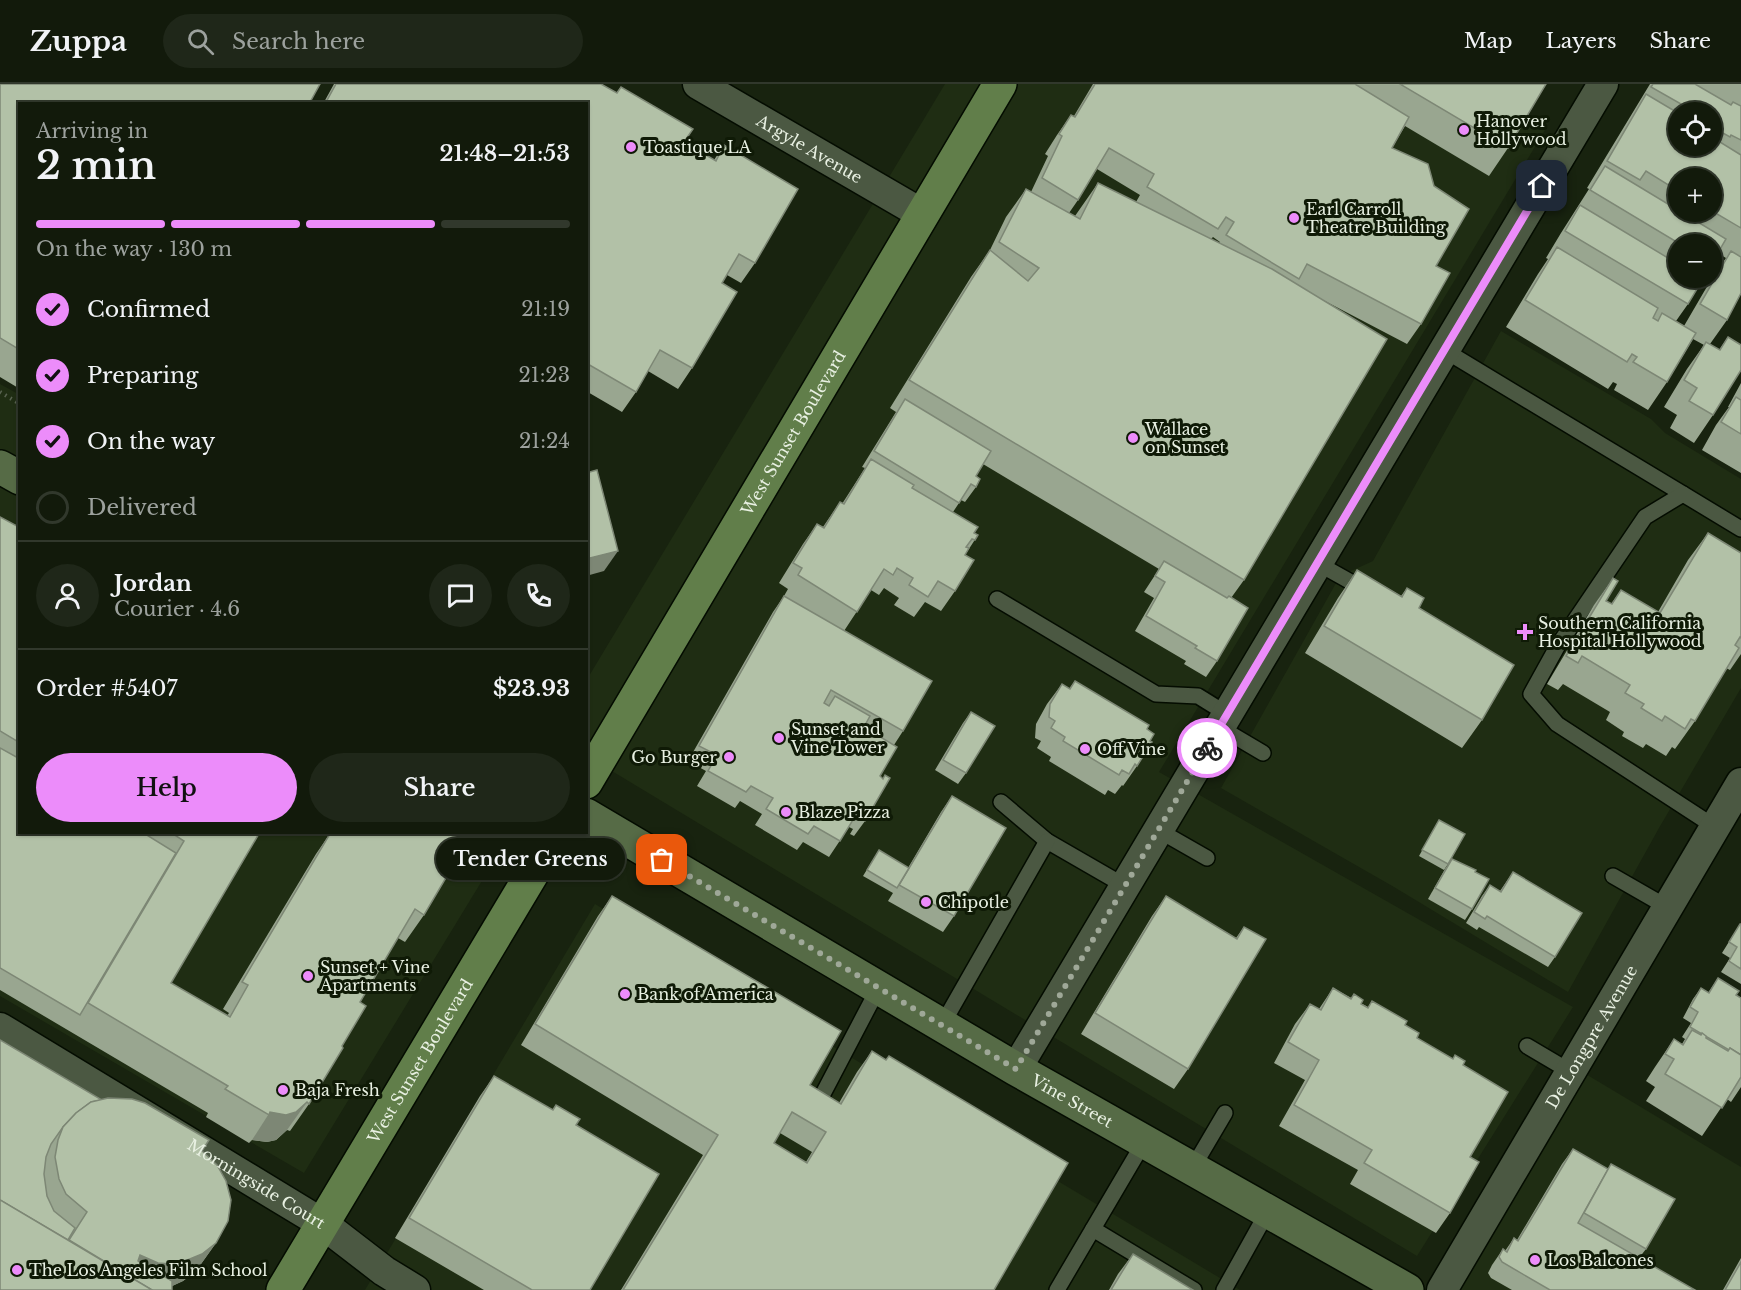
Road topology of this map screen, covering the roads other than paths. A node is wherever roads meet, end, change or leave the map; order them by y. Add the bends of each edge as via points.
1 (698, 84) edge
2 (1000, 84) edge
3 (1603, 84) edge
4 (922, 214) junction
5 (1444, 350) junction
6 (0, 467) edge
7 (18, 477) edge
8 (1683, 494) junction
9 (1741, 529) edge
10 (1317, 563) junction
11 (997, 599) dead end
12 (1380, 599) edge
13 (1223, 721) junction
14 (1263, 753) dead end
15 (588, 779) edge
16 (1741, 783) edge
17 (1001, 802) dead end
18 (588, 816) edge
19 (1715, 827) junction
20 (1158, 830) junction
21 (556, 834) edge
22 (1047, 841) junction
23 (1207, 858) dead end
24 (1613, 876) dead end
25 (1125, 886) junction
26 (1667, 907) junction
27 (879, 987) junction
28 (942, 1025) junction
29 (0, 1028) edge
30 (1527, 1046) dead end
31 (1016, 1069) junction
32 (1570, 1072) junction
33 (814, 1111) edge
34 (1225, 1113) dead end
35 (1144, 1142) junction
36 (1192, 1168) junction
37 (1268, 1212) junction
38 (322, 1224) junction
39 (1093, 1229) junction
40 (283, 1290) edge
41 (416, 1290) edge
42 (1057, 1290) edge
43 (1194, 1290) edge
44 (1224, 1290) edge
45 (1407, 1290) edge
46 (1442, 1290) edge

1 - 4 street, Argyle Avenue
2 - 4 main road, West Sunset Boulevard
3 - 5 street
4 - 15 main road, West Sunset Boulevard
5 - 8 lane
5 - 10 street
6 - 7 main road
8 - 9 lane
8 - 19 lane via 1645,517 1557,646 1531,694 1557,724
10 - 12 lane
10 - 13 street
11 - 13 lane via 1156,694 1198,696
13 - 14 lane
13 - 20 street
16 - 19 street, De Longpre Avenue
17 - 22 lane
18 - 27 main road, Vine Street
19 - 26 street, De Longpre Avenue
20 - 23 lane
20 - 25 street
21 - 38 main road, West Sunset Boulevard
22 - 25 lane
22 - 28 lane
24 - 26 lane
25 - 31 street
26 - 32 street, De Longpre Avenue
27 - 28 main road, Vine Street
27 - 33 lane
28 - 31 main road, Vine Street
29 - 38 street, Morningside Court
30 - 32 lane
31 - 35 main road, Vine Street
32 - 46 street, De Longpre Avenue
34 - 36 lane
35 - 36 main road, Vine Street
35 - 39 lane
36 - 37 main road, Vine Street
37 - 44 lane
37 - 45 main road, Vine Street
38 - 40 main road, West Sunset Boulevard
38 - 41 street, Morningside Court
39 - 42 lane
39 - 43 lane

